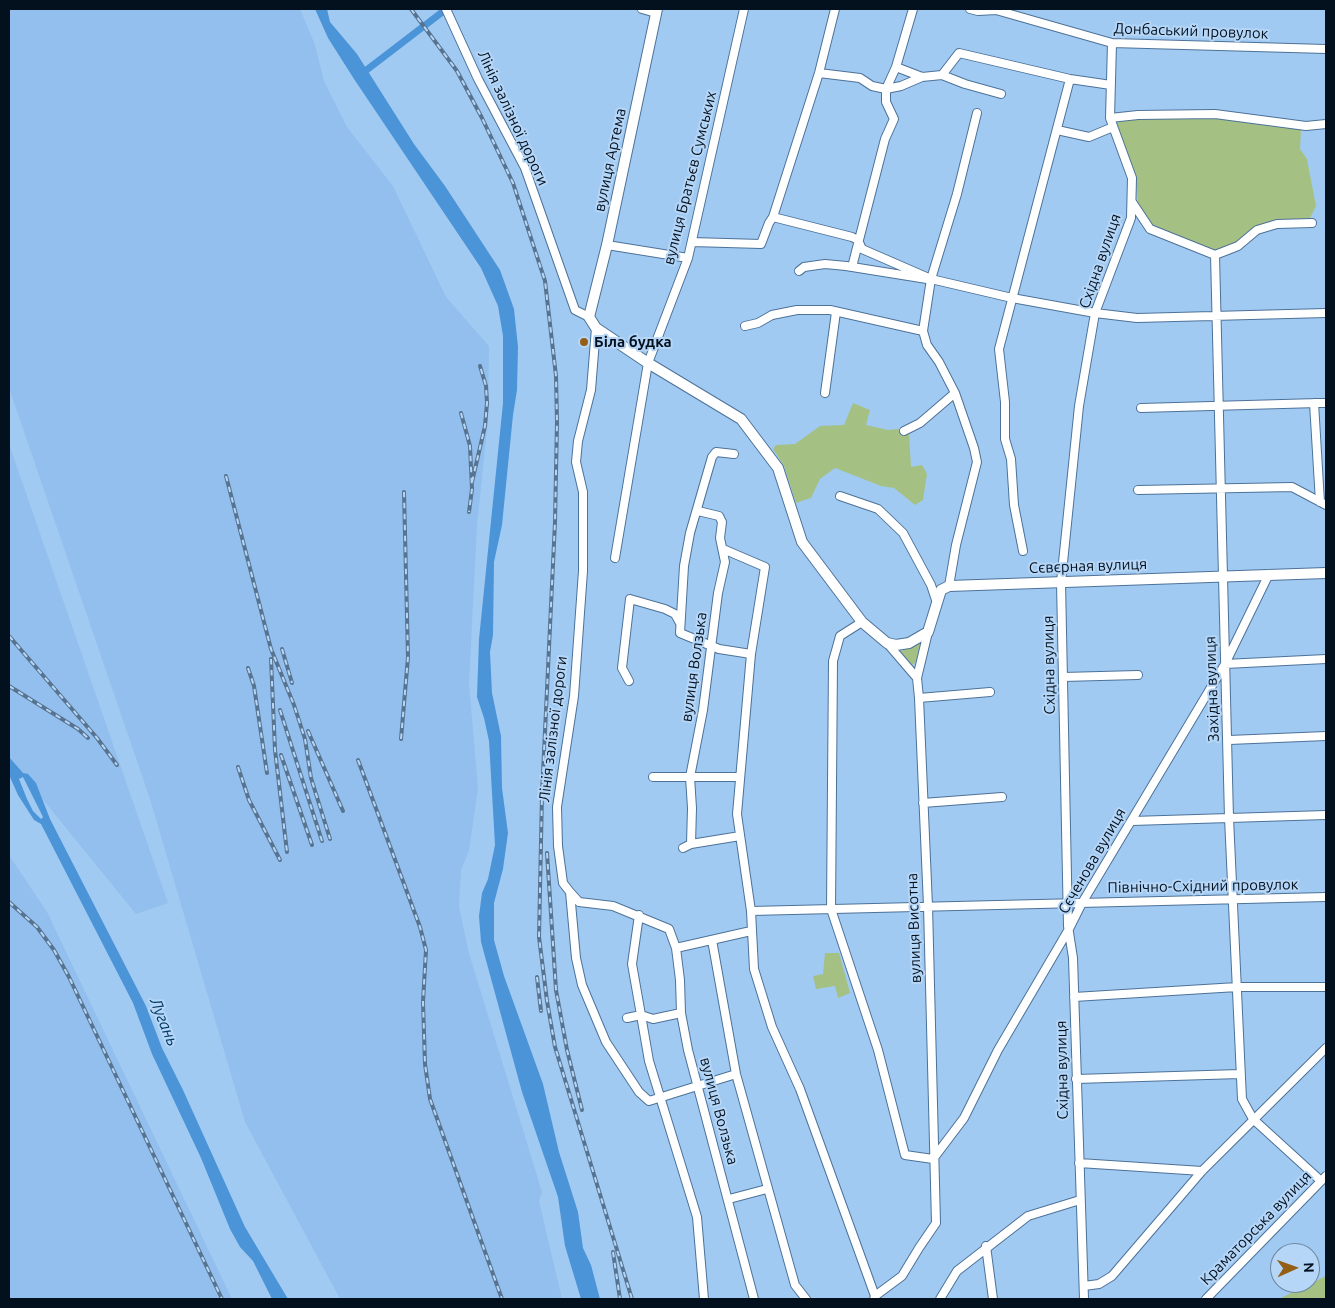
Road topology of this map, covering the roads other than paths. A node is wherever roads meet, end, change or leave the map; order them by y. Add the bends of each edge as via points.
1 (642, 9) edge
2 (744, 9) edge
3 (835, 9) edge
4 (913, 9) edge
5 (970, 9) edge
6 (447, 10) edge
7 (657, 11) edge
8 (1112, 43) junction
9 (1326, 49) edge
10 (896, 67) junction
11 (819, 72) junction
12 (942, 75) junction
13 (922, 77) junction
14 (1070, 79) junction
15 (1111, 85) junction
16 (886, 89) junction
17 (1001, 94) dead end
18 (977, 113) dead end
19 (1110, 118) junction
20 (1326, 124) edge
21 (1113, 127) junction
22 (1057, 130) junction
23 (1131, 201) junction
24 (773, 217) junction
25 (1312, 223) dead end
26 (858, 240) junction
27 (692, 242) junction
28 (607, 245) junction
29 (1215, 255) junction
30 (688, 258) junction
31 (852, 267) junction
32 (798, 271) dead end
33 (931, 279) junction
34 (1012, 298) junction
35 (836, 312) junction
36 (1095, 313) junction
37 (1326, 313) edge
38 (1218, 315) junction
39 (589, 317) junction
40 (745, 326) dead end
41 (596, 328) junction
42 (923, 331) junction
43 (648, 363) junction
44 (825, 393) dead end
45 (955, 393) junction
46 (1319, 403) edge
47 (1218, 405) junction
48 (1141, 408) dead end
49 (904, 430) dead end
50 (734, 454) dead end
51 (1220, 487) junction
52 (1138, 490) dead end
53 (840, 496) dead end
54 (1323, 503) edge
55 (698, 511) junction
56 (723, 549) junction
57 (1023, 551) dead end
58 (615, 558) dead end
59 (1326, 573) edge
60 (1269, 574) junction
61 (1222, 576) junction
62 (1061, 582) junction
63 (949, 586) junction
64 (936, 600) junction
65 (862, 622) junction
66 (681, 625) junction
67 (928, 632) junction
68 (887, 643) junction
69 (711, 645) junction
70 (751, 654) junction
71 (1326, 659) edge
72 (1225, 664) junction
73 (1138, 675) dead end
74 (1063, 677) junction
75 (917, 678) junction
76 (628, 680) dead end
77 (990, 692) dead end
78 (919, 698) junction
79 (1326, 736) edge
80 (1229, 740) junction
81 (653, 777) dead end
82 (690, 777) junction
83 (738, 777) junction
84 (1002, 797) dead end
85 (923, 803) junction
86 (1326, 815) edge
87 (1229, 818) junction
88 (1132, 821) junction
89 (740, 836) junction
90 (570, 892) junction
91 (1326, 896) edge
92 (1234, 899) junction
93 (1082, 902) junction
94 (1068, 903) junction
95 (928, 906) junction
96 (831, 909) junction
97 (751, 910) junction
98 (639, 915) junction
99 (1069, 929) junction
100 (751, 931) junction
101 (712, 940) junction
102 (676, 948) junction
103 (1326, 986) edge
104 (1238, 987) junction
105 (1074, 997) junction
106 (681, 1013) junction
107 (641, 1015) junction
108 (627, 1018) dead end
109 (1326, 1048) edge
110 (736, 1074) junction
111 (1240, 1074) junction
112 (1076, 1079) junction
113 (696, 1085) junction
114 (660, 1098) junction
115 (1253, 1119) junction
116 (933, 1159) junction
117 (1078, 1163) junction
118 (1202, 1171) junction
119 (1324, 1178) edge
120 (767, 1189) junction
121 (729, 1199) junction
122 (1080, 1200) junction
123 (986, 1246) junction
124 (1084, 1286) junction
125 (874, 1298) edge
126 (704, 1299) edge
127 (754, 1299) edge
128 (806, 1299) edge
129 (940, 1299) edge
130 (993, 1299) edge
131 (1084, 1299) edge
132 (1206, 1299) edge

1 - 7 street
2 - 27 street, вулиця Братьєв Сумських
3 - 11 street
4 - 10 street
5 - 8 street, Донбаський провулок via 996,10
6 - 39 street, Лінія залізної дороги via 524,168 575,310
7 - 28 street, вулиця Артема
8 - 9 street, Донбаський провулок
8 - 15 street, Східна вулиця
10 - 13 street
10 - 16 street
11 - 16 street via 860,78 872,86
11 - 24 street
12 - 13 street
12 - 14 street via 959,54
12 - 17 street
13 - 16 street
14 - 15 street
14 - 22 street
15 - 19 street, Східна вулиця
16 - 26 street via 886,102 894,119 885,139
18 - 33 street
19 - 20 street via 1216,114 1306,126
19 - 21 street, Східна вулиця
21 - 22 street via 1089,137
21 - 23 street, Східна вулиця via 1132,178
22 - 34 street
23 - 29 street via 1150,229
23 - 36 street, Східна вулиця via 1131,218
24 - 26 street
24 - 27 street via 761,244
25 - 29 street via 1277,224 1257,230 1238,246
26 - 31 street
26 - 33 street via 862,249
27 - 30 street, вулиця Братьєв Сумських
28 - 30 street
28 - 39 street, вулиця Артема
29 - 38 street, Західна вулиця
30 - 43 street, вулиця Братьєв Сумських
31 - 32 street via 825,264
31 - 33 street via 913,279
33 - 34 street
33 - 42 street
34 - 36 street
34 - 57 street via 999,349 1005,439 1011,459 1014,505
35 - 40 street via 797,310 772,315
35 - 42 street
35 - 44 street
36 - 38 street via 1137,318
36 - 62 street, Східна вулиця via 1079,406
37 - 38 street
38 - 47 street, Західна вулиця
39 - 41 street
41 - 43 street
41 - 90 street, Лінія залізної дороги via 591,390 576,462 583,492 583,571 574,696 557,807 563,883
42 - 45 street via 927,345
43 - 58 street, вулиця Братьєв Сумських
43 - 65 street via 741,419 758,438 783,478 802,542
45 - 49 street via 920,423
45 - 63 street via 977,462
46 - 47 street
46 - 54 street
47 - 48 street
47 - 51 street, Західна вулиця
50 - 55 street via 716,452 712,457
51 - 52 street
51 - 54 street via 1292,487
51 - 61 street, Західна вулиця
53 - 64 street via 878,509 903,533
55 - 56 street, вулиця Волзька via 719,516
55 - 66 street via 684,566
56 - 69 street, вулиця Волзька via 725,562
56 - 70 street via 765,567
59 - 60 street, Сєвєрная вулиця
60 - 61 street, Сєвєрная вулиця
60 - 72 street, Сєченова вулиця
61 - 62 street, Сєвєрная вулиця
61 - 72 street, Західна вулиця
62 - 63 street, Сєвєрная вулиця
62 - 74 street, Східна вулиця
63 - 64 street via 941,590
64 - 67 street
65 - 68 street
65 - 96 street via 840,636 833,661
66 - 69 street via 683,636
66 - 76 street via 675,614 630,599 622,668
67 - 68 street via 909,643
67 - 75 street, вулиця Висотна
68 - 75 street
69 - 70 street
69 - 82 street, вулиця Волзька
70 - 83 street
71 - 72 street
72 - 80 street, Західна вулиця
72 - 88 street, Сєченова вулиця
73 - 74 street
74 - 94 street, Східна вулиця
75 - 78 street, вулиця Висотна
77 - 78 street
78 - 85 street, вулиця Висотна
79 - 80 street
80 - 87 street, Західна вулиця
81 - 82 street
82 - 83 street
82 - 89 street, вулиця Волзька via 692,808 687,846
83 - 89 street
84 - 85 street
85 - 95 street, вулиця Висотна
86 - 87 street
87 - 88 street
87 - 92 street, Західна вулиця
88 - 93 street, Сєченова вулиця
89 - 97 street
90 - 98 street via 579,902 612,906
90 - 114 street, Лінія залізної дороги via 582,985 606,1042 639,1092 650,1101
91 - 92 street, Північно-Східний провулок
92 - 93 street, Північно-Східний провулок
92 - 104 street, Західна вулиця
93 - 94 street, Північно-Східний провулок
93 - 99 street, Сєченова вулиця
94 - 95 street, Північно-Східний провулок
94 - 99 street, Східна вулиця
95 - 96 street, Північно-Східний провулок
95 - 116 street, вулиця Висотна
96 - 97 street, Північно-Східний провулок
96 - 116 street via 878,1050 905,1155
97 - 100 street
98 - 102 street, вулиця Волзька via 669,929
98 - 107 street via 632,964
99 - 105 street, Східна вулиця
99 - 116 street, Сєченова вулиця via 998,1050 964,1118
100 - 101 street
100 - 125 street via 754,969 762,997 800,1090
101 - 102 street
101 - 110 street
102 - 106 street, вулиця Волзька
103 - 104 street
104 - 105 street
104 - 111 street, Західна вулиця
105 - 112 street, Східна вулиця
106 - 107 street via 653,1019
106 - 113 street, вулиця Волзька
107 - 108 street
107 - 114 street
109 - 115 street
110 - 113 street
110 - 120 street
111 - 112 street
111 - 115 street, Західна вулиця via 1242,1099
112 - 117 street, Східна вулиця
113 - 114 street
113 - 121 street, вулиця Волзька
114 - 126 street via 697,1217
115 - 118 street
115 - 119 street
116 - 125 street, вулиця Висотна via 936,1223 902,1276
117 - 118 street
117 - 122 street, Східна вулиця
118 - 124 street via 1112,1276 1099,1284
119 - 132 street, Краматорська вулиця
120 - 121 street
120 - 128 street via 795,1285
121 - 127 street, вулиця Волзька
122 - 123 street via 1028,1216
122 - 124 street, Східна вулиця
123 - 129 street via 957,1270
123 - 130 street
124 - 131 street, Східна вулиця

